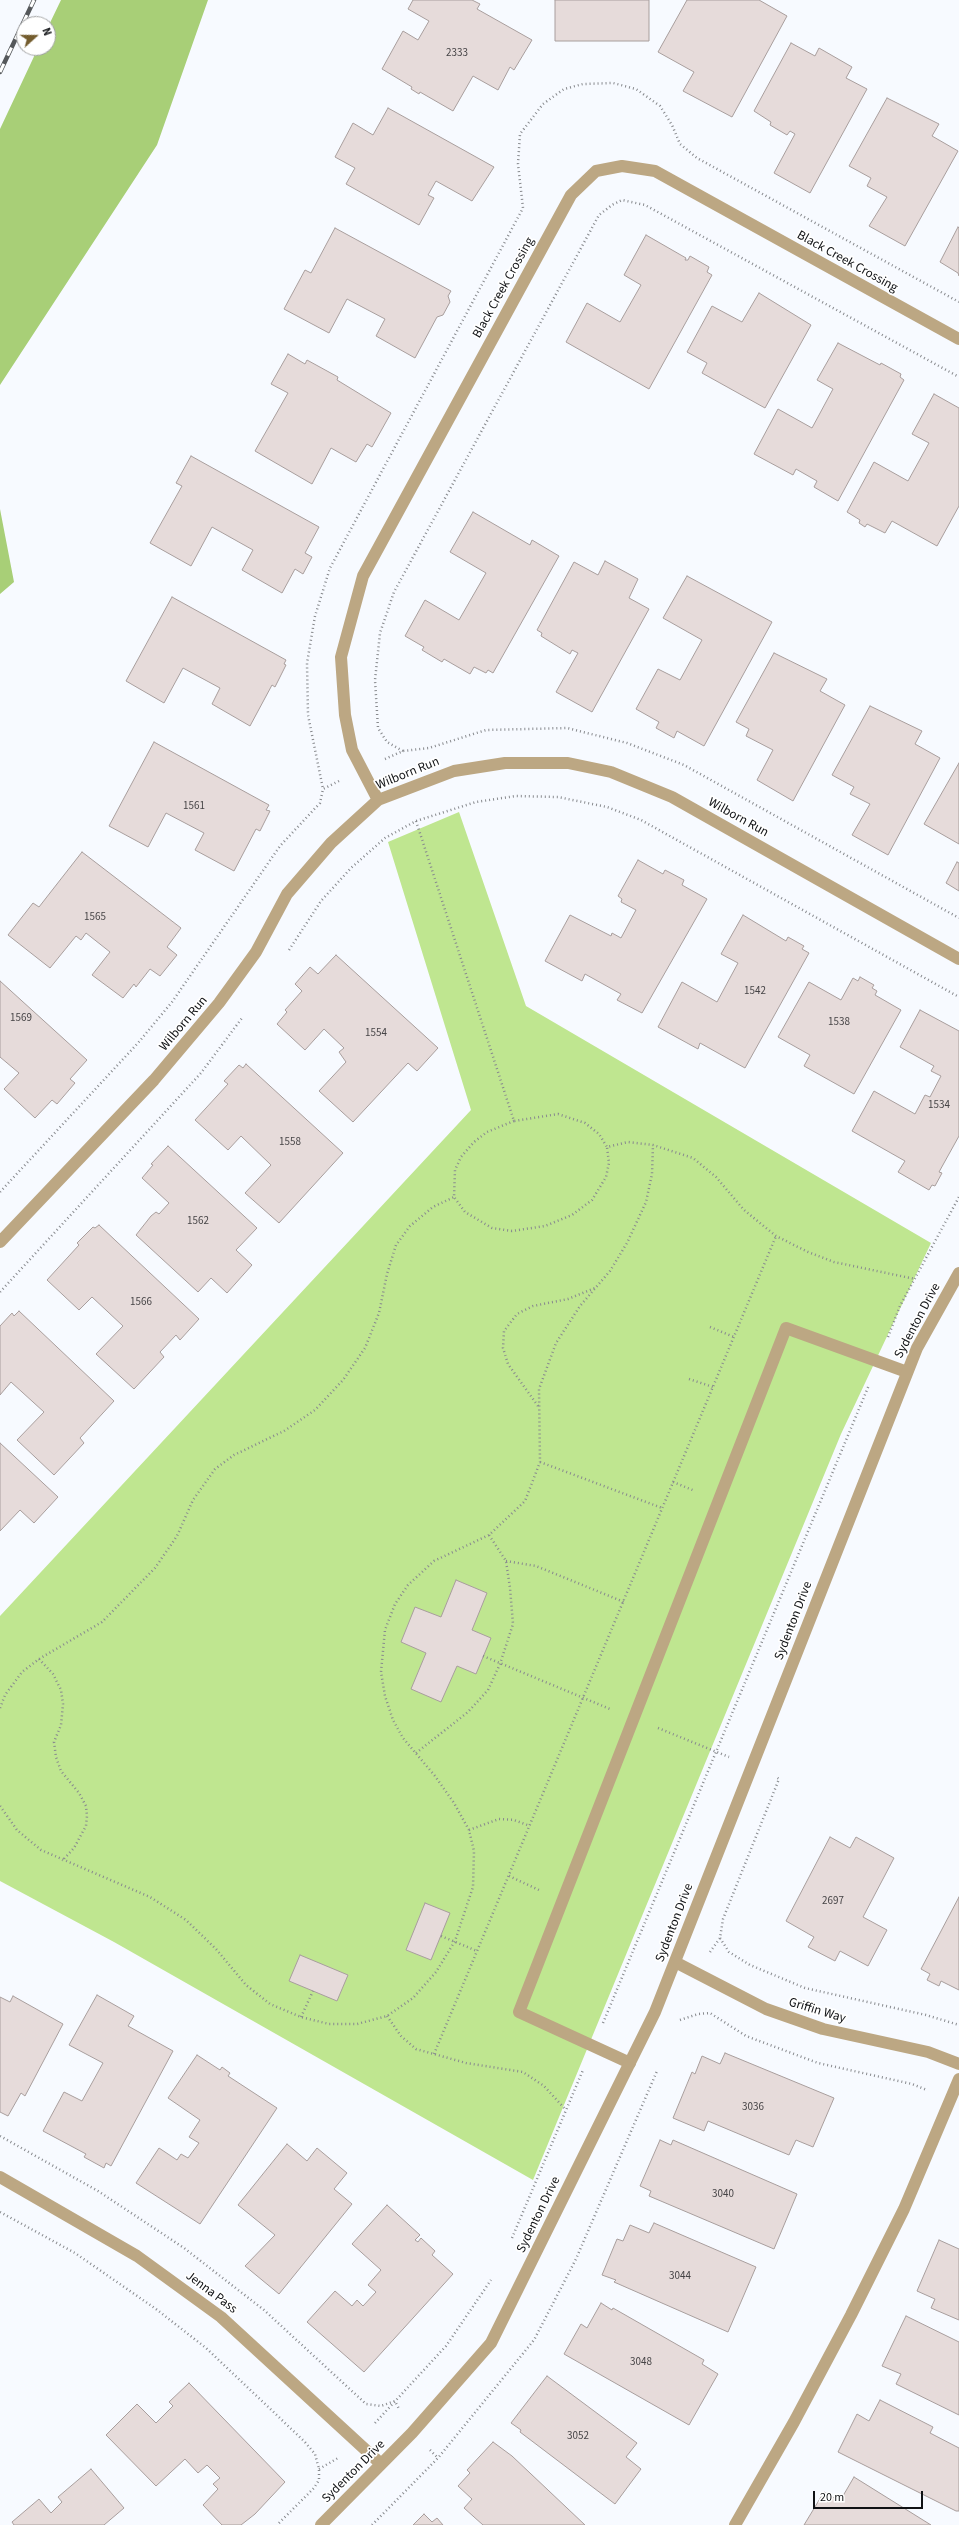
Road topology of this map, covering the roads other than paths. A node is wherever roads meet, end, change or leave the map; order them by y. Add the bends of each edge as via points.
1 (959, 339) edge
2 (378, 800) junction
3 (959, 959) edge
4 (0, 1242) edge
5 (959, 1273) edge
6 (907, 1372) junction
7 (675, 1962) junction
8 (630, 2062) junction
9 (959, 2064) edge
10 (959, 2079) edge
11 (0, 2177) edge
12 (381, 2464) junction
13 (321, 2525) edge
14 (735, 2525) edge

1 - 2 street, Black Creek Crossing via 655,171 622,166 596,171 571,195 363,576 341,657 345,714 352,750
2 - 3 street, Wilborn Run via 454,771 505,763 568,763 612,772 672,797
2 - 4 street, Wilborn Run via 330,843 287,894 256,952 219,1002 154,1080
5 - 6 street, Sydenton Drive via 917,1348
6 - 7 street, Sydenton Drive
6 - 8 street via 786,1328 519,2012
7 - 8 street, Sydenton Drive via 655,2012
7 - 9 street, Griffin Way via 766,2009 823,2029 928,2052
8 - 12 street, Sydenton Drive via 491,2344
10 - 14 street via 904,2209 794,2422
11 - 12 street, Jenna Pass via 137,2256 221,2317
12 - 13 street, Sydenton Drive

